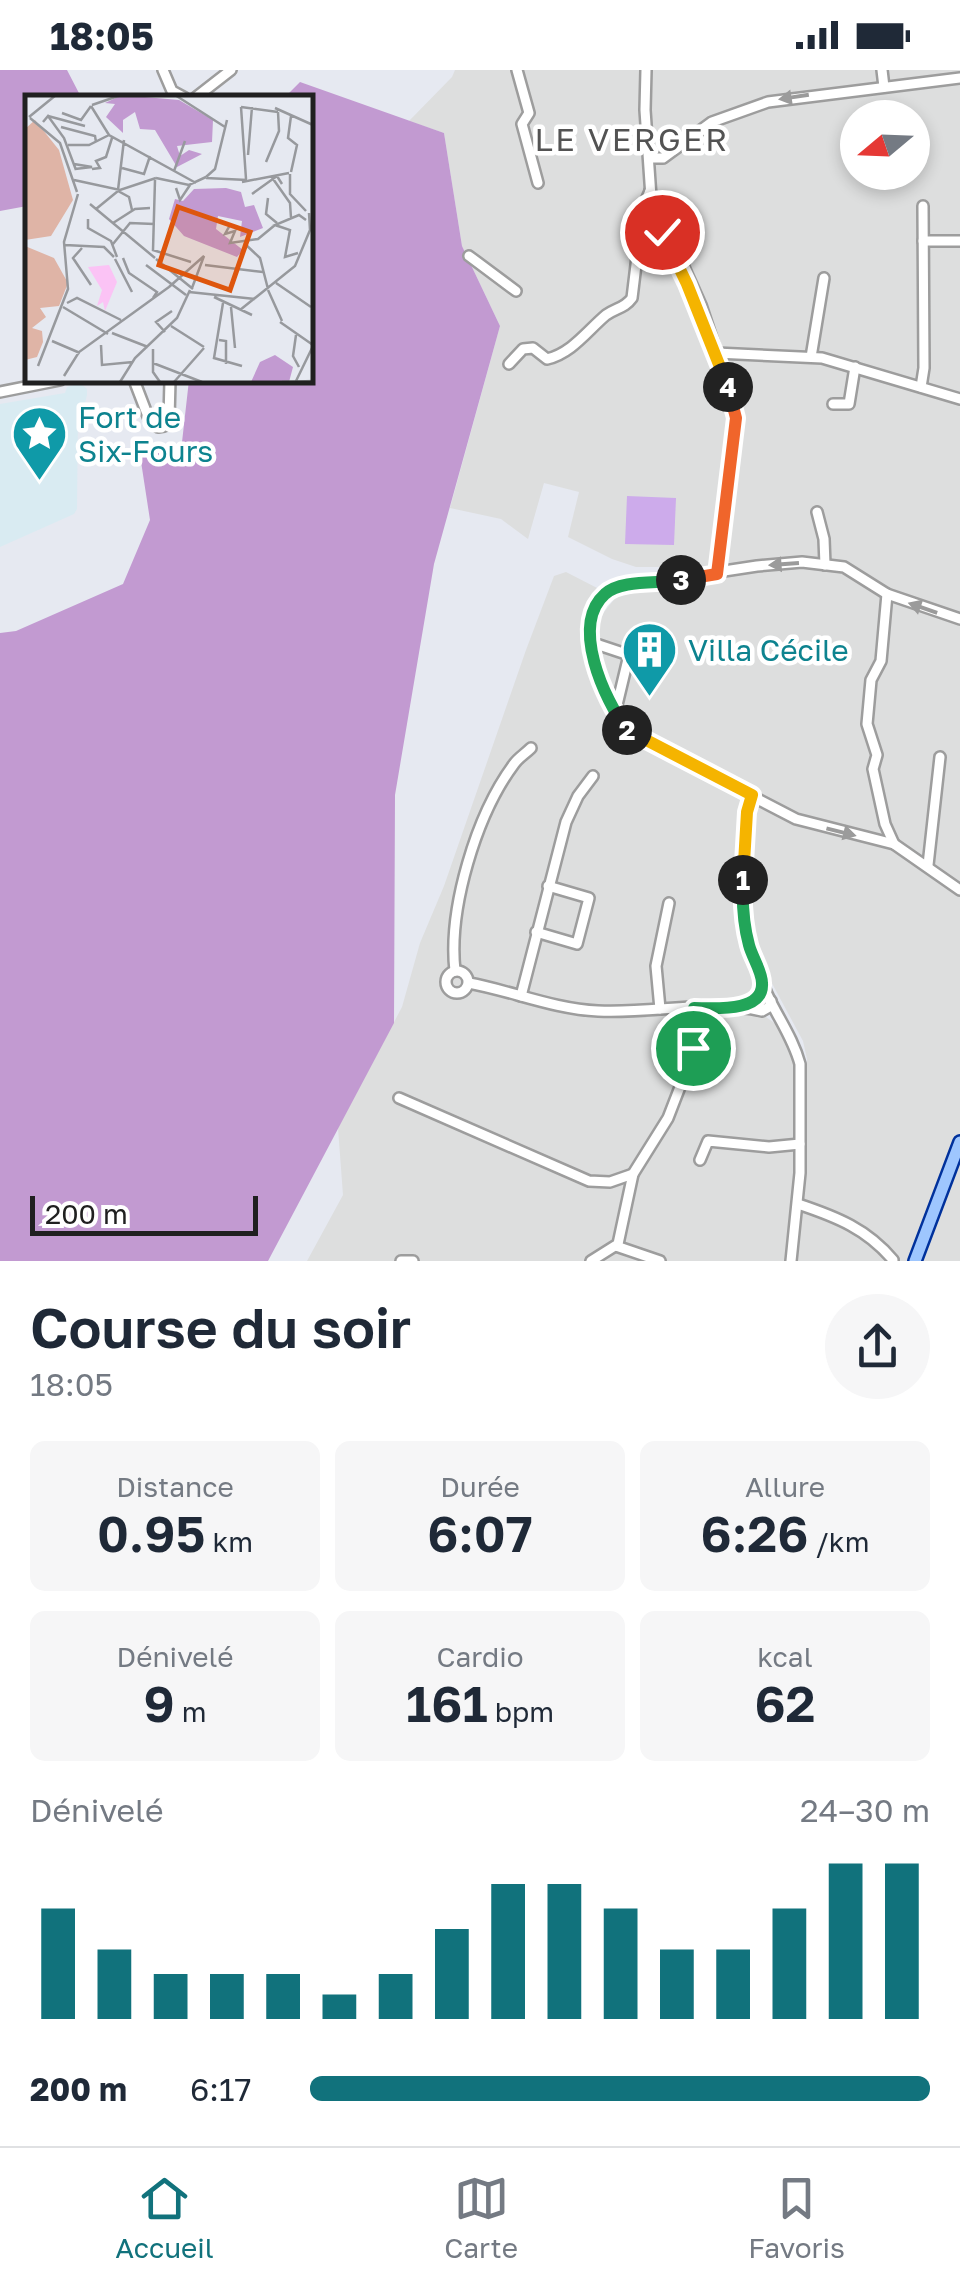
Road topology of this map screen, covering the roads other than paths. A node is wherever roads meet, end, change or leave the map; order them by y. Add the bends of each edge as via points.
1 (162, 70) edge
2 (231, 70) edge
3 (516, 70) edge
4 (646, 70) edge
5 (882, 70) edge
6 (960, 78) edge
7 (884, 88) junction
8 (179, 95) edge
9 (199, 95) edge
10 (650, 158) junction
11 (538, 183) dead end
12 (650, 192) junction
13 (923, 206) dead end
14 (960, 241) edge
15 (923, 242) junction
16 (469, 256) dead end
17 (824, 278) dead end
18 (516, 291) dead end
19 (716, 353) junction
20 (812, 356) junction
21 (508, 364) dead end
22 (855, 367) junction
23 (50, 382) edge
24 (135, 382) edge
25 (170, 382) edge
26 (922, 387) junction
27 (0, 392) edge
28 (960, 399) edge
29 (833, 404) dead end
30 (817, 512) dead end
31 (825, 565) junction
32 (717, 574) junction
33 (887, 594) junction
34 (960, 619) edge
35 (590, 642) junction
36 (615, 711) junction
37 (531, 748) dead end
38 (940, 757) dead end
39 (593, 776) dead end
40 (752, 795) junction
41 (894, 844) junction
42 (928, 865) junction
43 (548, 886) junction
44 (960, 890) edge
45 (669, 902) dead end
46 (536, 932) junction
47 (454, 971) junction
48 (468, 983) junction
49 (521, 996) junction
50 (762, 1002) junction
51 (694, 1008) junction
52 (660, 1009) junction
53 (399, 1098) dead end
54 (960, 1142) edge
55 (800, 1144) junction
56 (700, 1160) dead end
57 (633, 1174) junction
58 (798, 1204) junction
59 (616, 1246) junction
60 (893, 1260) edge
61 (401, 1261) edge
62 (413, 1261) edge
63 (591, 1261) edge
64 (660, 1261) edge
65 (791, 1261) edge
66 (915, 1261) edge

1 - 8 street
2 - 9 street
3 - 11 street
4 - 10 street
5 - 7 street
6 - 7 street
7 -> 10 street via 793,96 741,110 663,158
10 - 12 street
12 - 19 street
12 - 21 street via 625,307 611,311 560,356 548,359 523,349
13 - 15 street
14 - 15 street
15 - 26 street
16 - 18 street
17 - 20 street
19 - 20 street
19 - 32 street via 736,418
20 - 22 street
22 - 26 street
22 - 29 street via 848,404
23 - 27 street
24 - 25 street via 158,426 169,419
26 - 28 street
30 - 31 street
31 -> 32 street via 787,562
31 - 33 street via 852,570
32 - 35 street via 606,593 592,612
34 -> 33 street
33 - 41 street via 867,724
35 - 36 street
35 - 36 street via 629,655
36 - 40 street via 632,734
37 - 47 street via 514,764 468,863 454,927
38 - 42 street
39 - 43 street via 571,809
40 -> 41 street via 796,819
40 - 50 street via 743,915 763,981
41 - 42 street
42 - 44 street
43 - 46 street
43 - 46 street via 589,898 577,944
45 - 52 street via 656,966
46 - 49 street
47 - 48 street
47 - 48 street via 446,979 449,990 462,993
48 - 49 street
49 - 52 street via 583,1010
50 - 51 street
50 - 55 street via 784,1022 800,1064
51 - 52 street
51 - 57 street via 693,1048 680,1089
53 - 57 street via 589,1181
54 - 66 main road
55 - 56 street via 708,1141
55 - 58 street
57 - 59 street
58 - 60 street via 856,1226
58 - 65 street
59 - 63 street
59 - 64 street
61 - 62 street

